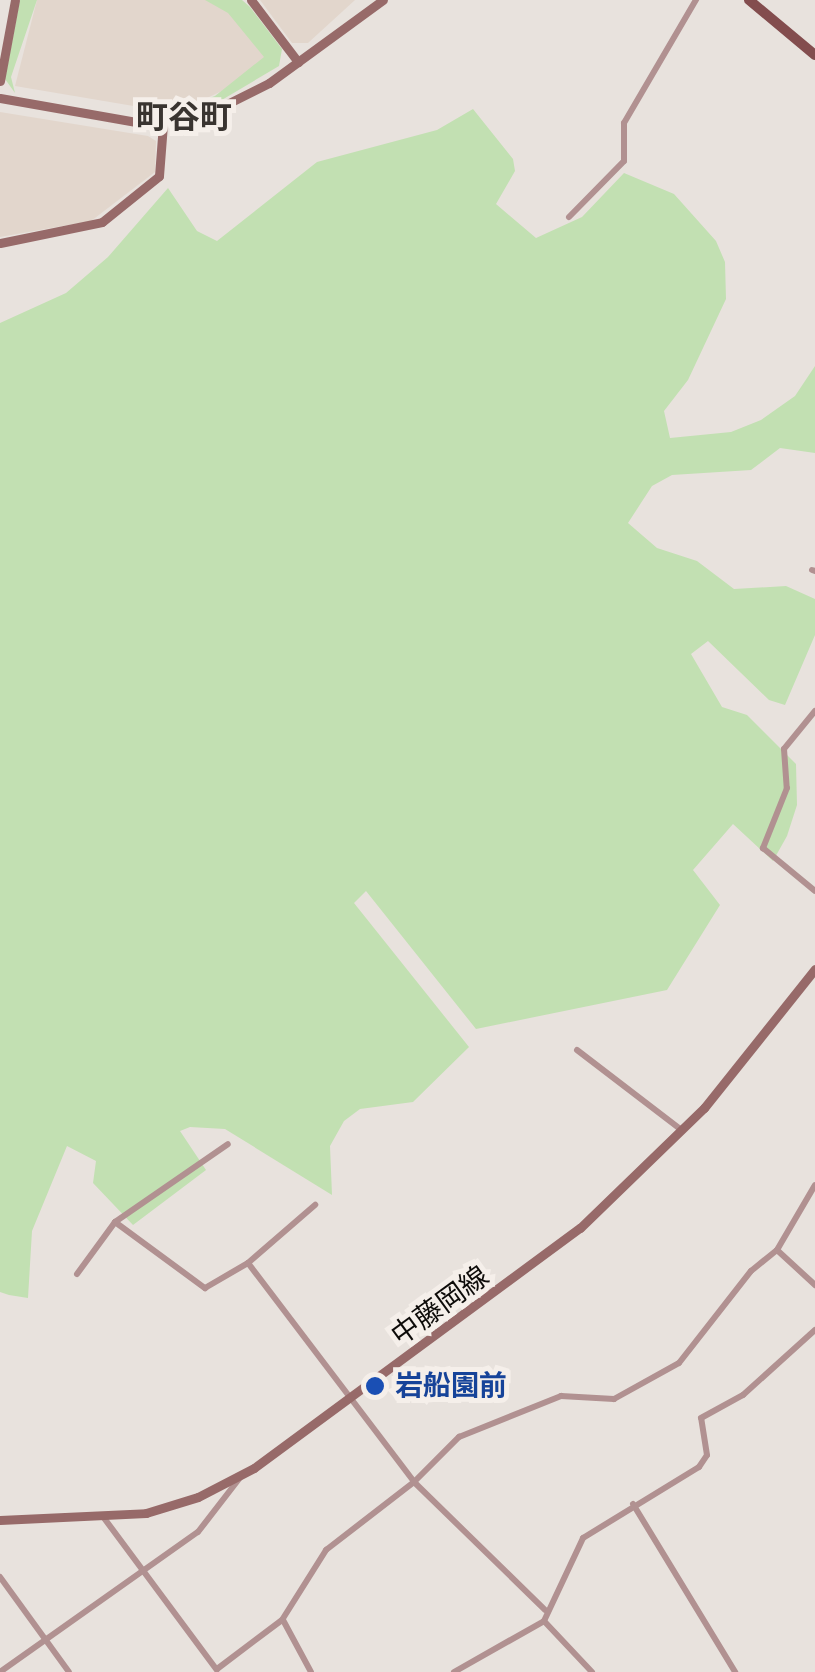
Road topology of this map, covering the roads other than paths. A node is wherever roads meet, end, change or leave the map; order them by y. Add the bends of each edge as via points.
1 (15, 0) edge
2 (251, 0) edge
3 (383, 0) edge
4 (696, 0) edge
5 (748, 0) edge
6 (815, 55) edge
7 (298, 62) junction
8 (0, 81) edge
9 (0, 98) edge
10 (163, 124) junction
11 (569, 217) dead end
12 (0, 243) edge
13 (815, 711) edge
14 (815, 891) edge
15 (815, 969) edge
16 (577, 1050) dead end
17 (684, 1131) junction
18 (228, 1144) dead end
19 (815, 1185) edge
20 (315, 1205) dead end
21 (115, 1222) junction
22 (777, 1250) junction
23 (248, 1263) junction
24 (77, 1274) dead end
25 (815, 1285) edge
26 (815, 1330) edge
27 (349, 1400) junction
28 (242, 1475) junction
29 (414, 1482) junction
30 (633, 1504) junction
31 (104, 1518) junction
32 (0, 1520) edge
33 (143, 1571) junction
34 (0, 1577) edge
35 (545, 1610) junction
36 (282, 1620) junction
37 (544, 1621) junction
38 (46, 1639) junction
39 (218, 1671) edge
40 (0, 1672) edge
41 (69, 1672) edge
42 (310, 1672) edge
43 (454, 1672) edge
44 (592, 1672) edge
45 (735, 1672) edge

1 - 8 main road
2 - 7 main road
3 - 7 main road
4 - 11 street via 668,44 665,63 624,123 624,161
5 - 6 main road
7 - 10 main road via 220,111
9 - 10 main road
10 - 12 main road via 159,176 102,222
13 - 14 street via 784,749 787,788 763,848
15 - 17 main road, 中藤岡線
16 - 17 street
17 - 27 main road, 中藤岡線 via 559,1246
18 - 21 street
19 - 22 street
20 - 23 street
21 - 23 street via 205,1288
21 - 24 street
22 - 25 street
22 - 29 street via 751,1272 704,1339 648,1385 614,1399 561,1396 459,1437
23 - 27 street
26 - 30 street via 743,1394 702,1418 706,1454 699,1466
27 - 28 main road, 中藤岡線
27 - 29 street
28 - 31 main road, 中藤岡線 via 166,1508
28 - 33 street via 204,1526
29 - 35 street
29 - 36 street via 326,1550
30 - 35 street via 583,1538
30 - 45 street
31 - 32 main road, 中藤岡線
31 - 33 street
33 - 38 street
33 - 39 street
34 - 38 street
35 - 37 street
36 - 39 street
36 - 42 street
37 - 43 street
37 - 44 street
38 - 40 street
38 - 41 street

